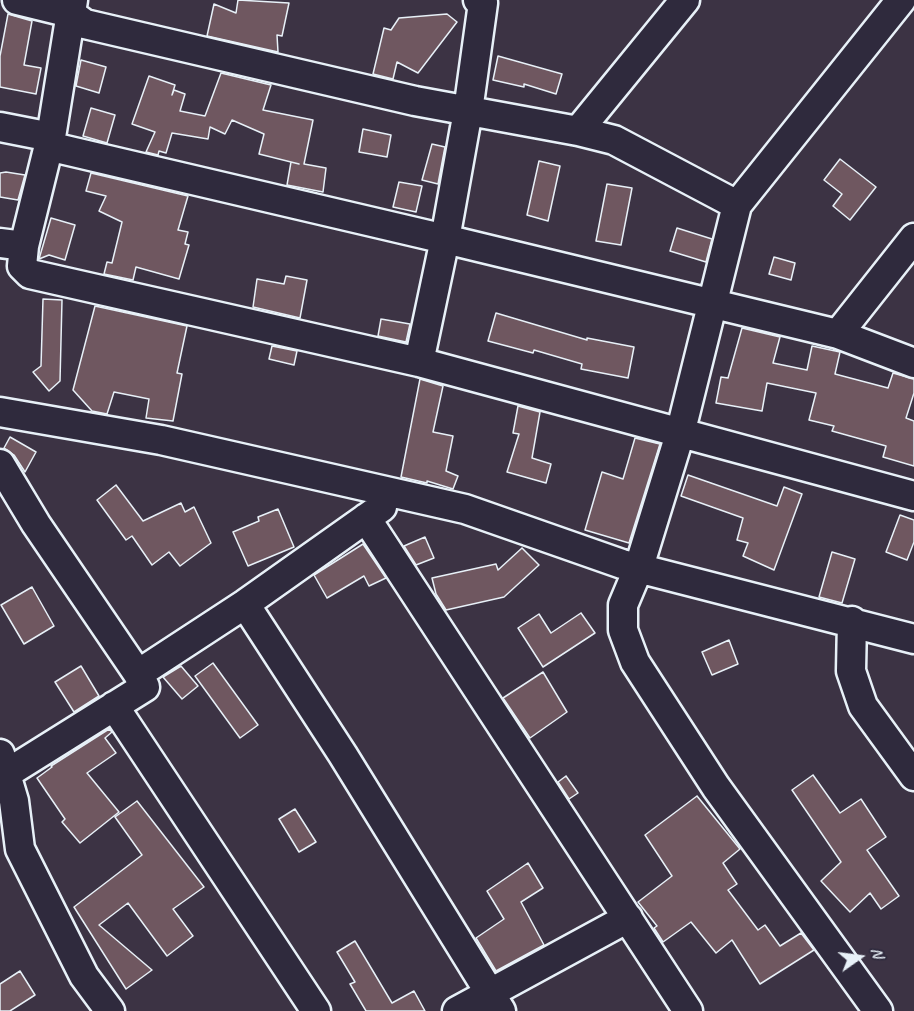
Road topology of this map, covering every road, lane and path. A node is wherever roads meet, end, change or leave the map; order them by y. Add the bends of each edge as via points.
1 (17, 0) edge
2 (685, 0) edge
3 (901, 0) edge
4 (482, 1) edge
5 (71, 7) edge
6 (468, 111) junction
7 (0, 127) edge
8 (578, 132) junction
9 (50, 142) junction
10 (737, 205) junction
11 (914, 238) edge
12 (445, 239) junction
13 (12, 244) edge
14 (713, 303) junction
15 (838, 334) junction
16 (419, 362) junction
17 (914, 363) edge
18 (0, 412) edge
19 (680, 434) junction
20 (0, 464) edge
21 (400, 494) junction
22 (914, 496) edge
23 (366, 518) junction
24 (639, 567) junction
25 (245, 604) junction
26 (852, 621) junction
27 (914, 639) edge
28 (138, 674) junction
29 (114, 706) junction
30 (914, 777) edge
31 (4, 780) edge
32 (628, 918) junction
33 (496, 1002) edge
34 (110, 1011) edge
35 (316, 1011) edge
36 (457, 1011) edge
37 (688, 1011) edge
38 (878, 1011) edge

1 - 5 street
2 - 8 street
3 - 10 street
4 - 6 street
5 - 6 street via 85,24
5 - 9 street
6 - 8 street
6 - 12 street
7 - 9 street
8 - 10 street via 614,140
9 - 12 street
9 - 13 street
10 - 14 street
11 - 15 street
12 - 14 street
12 - 16 street
13 - 16 street via 30,274
14 - 15 street
14 - 19 street
15 - 17 street
16 - 19 street
18 - 21 street via 161,440
19 - 22 street
19 - 24 street
20 - 28 street
21 - 23 street
21 - 24 street via 465,509
23 - 25 street
23 - 32 street
24 - 26 street
24 - 38 street via 623,605 623,630 635,662 716,787
25 - 28 street
25 - 33 street
26 - 27 street
26 - 30 street via 851,671 863,706
28 - 29 street via 145,687
29 - 31 street
29 - 35 street
31 - 34 street via 20,849 84,976
32 - 33 street
32 - 37 street
33 - 36 street

